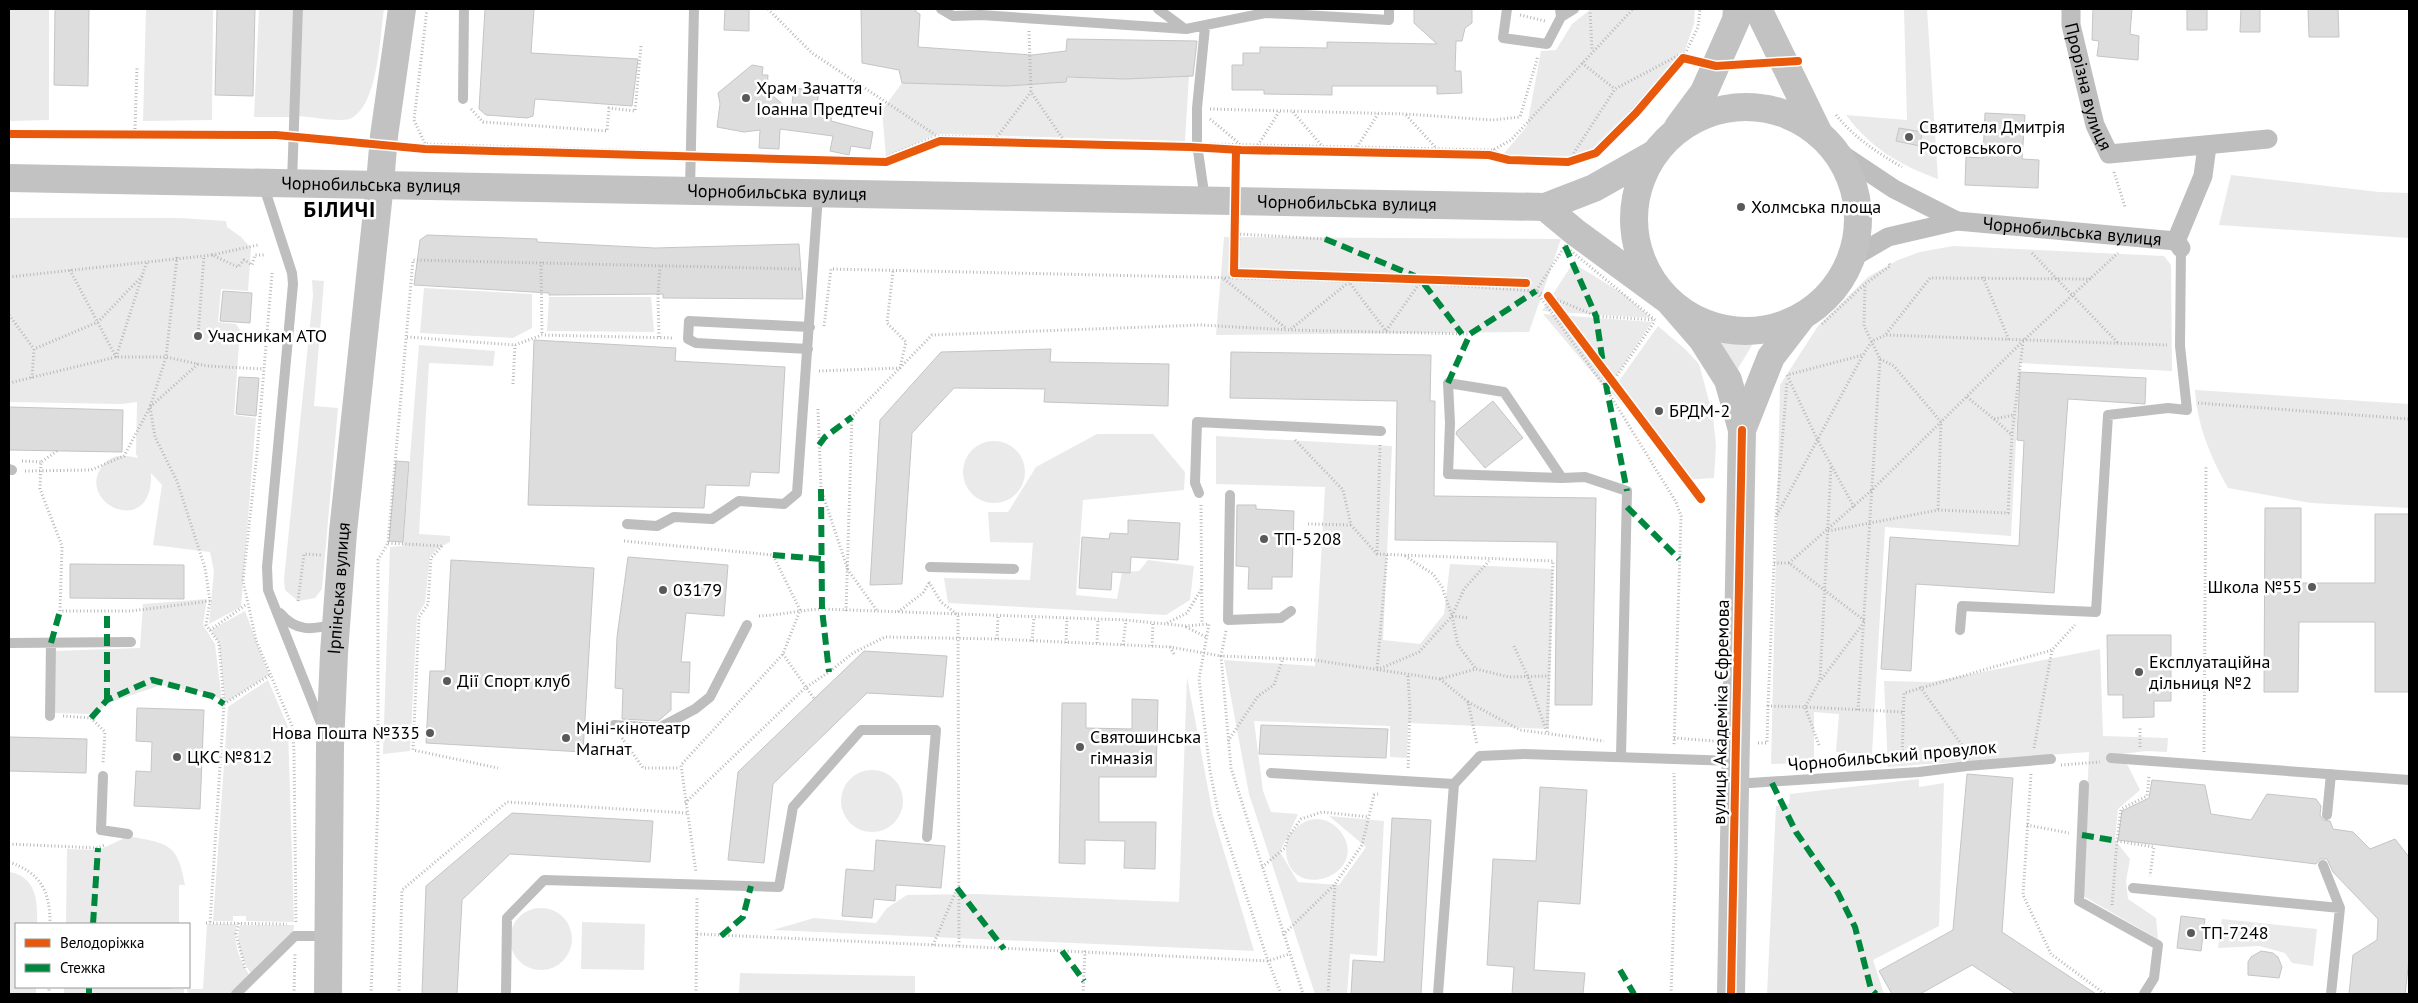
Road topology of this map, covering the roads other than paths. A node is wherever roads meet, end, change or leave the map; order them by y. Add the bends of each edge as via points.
1 (298, 9) edge
2 (402, 9) edge
3 (464, 9) edge
4 (694, 9) edge
5 (942, 9) edge
6 (1158, 9) edge
7 (1389, 9) edge
8 (1574, 9) edge
9 (1737, 9) edge
10 (1758, 9) edge
11 (2070, 9) edge
12 (1507, 10) edge
13 (1287, 11) edge
14 (1558, 14) edge
15 (1205, 27) junction
16 (1186, 30) junction
17 (463, 99) dead end
18 (1675, 132) junction
19 (2268, 139) dead end
20 (1827, 141) junction
21 (2206, 146) junction
22 (1654, 154) junction
23 (9, 178) edge
24 (262, 181) junction
25 (292, 182) junction
26 (380, 183) junction
27 (690, 189) junction
28 (818, 192) junction
29 (1205, 200) junction
30 (1545, 206) junction
31 (1957, 221) junction
32 (2179, 244) junction
33 (1852, 258) junction
34 (1669, 301) junction
35 (1809, 325) junction
36 (810, 327) junction
37 (808, 349) junction
38 (1742, 430) junction
39 (1381, 431) road end
40 (1562, 478) junction
41 (1199, 493) road end
42 (1230, 495) dead end
43 (628, 524) dead end
44 (930, 567) road end
45 (1014, 569) dead end
46 (276, 609) junction
47 (1291, 611) dead end
48 (336, 624) junction
49 (747, 625) dead end
50 (1960, 630) dead end
51 (131, 642) dead end
52 (9, 643) edge
53 (51, 643) junction
54 (50, 716) road end
55 (614, 725) road end
56 (330, 746) junction
57 (1620, 757) junction
58 (2111, 758) dead end
59 (2051, 759) dead end
60 (1736, 762) junction
61 (1271, 773) dead end
62 (2331, 774) junction
63 (103, 776) road end
64 (2409, 780) edge
65 (1454, 784) junction
66 (2084, 785) dead end
67 (2327, 815) dead end
68 (128, 834) road end
69 (927, 838) dead end
70 (2323, 865) dead end
71 (2133, 888) dead end
72 (2340, 908) junction
73 (329, 936) junction
74 (236, 994) edge
75 (328, 994) edge
76 (506, 994) edge
77 (1438, 994) edge
78 (1732, 994) edge
79 (2144, 994) edge
80 (2331, 994) edge

1 - 25 lane
2 - 26 main road, Ірпінська вулиця
3 - 17 lane
4 - 27 lane
5 - 16 lane via 953,16 1003,16
6 - 16 lane
7 - 13 lane via 1389,20
8 - 14 lane
9 - 18 main road via 1736,20 1704,92
10 - 20 main road
11 - 21 street, Прорізна вулиця via 2095,125 2109,154
12 - 14 lane via 1503,38 1547,44
13 - 15 lane
15 - 16 lane
15 - 29 lane via 1197,108
18 - 20 main road via 1689,122 1722,109 1756,107 1790,115
18 - 22 main road
19 - 21 street, Прорізна вулиця
20 - 31 street, Чорнобильська вулиця via 1894,189
20 - 33 main road via 1853,182 1859,220
21 - 32 street via 2204,176
22 - 30 main road, Чорнобильська вулиця via 1594,188
22 - 34 main road via 1640,182 1634,214 1637,246 1648,276
23 - 24 main road, Чорнобильська вулиця
24 - 25 main road, Чорнобильська вулиця
24 - 46 lane via 293,284 267,567 268,590
25 - 26 main road, Чорнобильська вулиця
26 - 27 main road, Чорнобильська вулиця
26 - 48 main road, Ірпінська вулиця
27 - 28 main road, Чорнобильська вулиця
28 - 29 main road, Чорнобильська вулиця
28 - 36 lane
29 - 30 main road, Чорнобильська вулиця
30 - 34 main road
31 - 32 street, Чорнобильська вулиця
31 - 33 street, Чорнобильська вулиця via 1888,237
32 - 50 lane via 2180,346 2186,410 2168,408 2108,415 2096,612 1962,606
33 - 35 main road
34 - 35 main road via 1698,321 1733,331
34 - 38 main road, вулиця Академіка Єфремова via 1702,338 1728,380
35 - 38 main road, вулиця Академіка Єфремова via 1771,357
36 - 37 lane
36 - 37 lane via 689,321 688,339 696,343
37 - 43 lane via 797,493 784,504 739,501 712,519 674,517 657,526
38 - 60 main road, вулиця Академіка Єфремова
39 - 41 lane via 1197,422 1195,483
40 - 40 lane via 1448,474 1448,383 1504,392
40 - 57 lane via 1585,476 1627,491
42 - 47 lane via 1228,620 1281,618
44 - 45 lane
46 - 48 lane via 287,622 301,629 315,630
46 - 56 lane
48 - 56 main road, Ірпінська вулиця
49 - 55 lane via 710,697 695,710 658,728
51 - 53 lane
52 - 53 lane
53 - 54 lane
56 - 73 main road, Ірпінська вулиця
57 - 60 lane, Чорнобильський провулок
57 - 65 lane, Чорнобильський провулок via 1480,756
58 - 62 lane
59 - 60 lane, Чорнобильський провулок via 1919,772
60 - 78 main road, вулиця Академіка Єфремова
61 - 65 lane
62 - 64 lane
62 - 67 lane
63 - 68 lane via 101,830
65 - 77 lane
66 - 79 lane via 2079,901 2158,945 2154,978
69 - 76 lane via 936,730 862,730 792,807 779,887 544,880 507,918
70 - 72 lane
71 - 72 lane
72 - 80 lane
73 - 74 lane via 295,936
73 - 75 main road, Ірпінська вулиця

